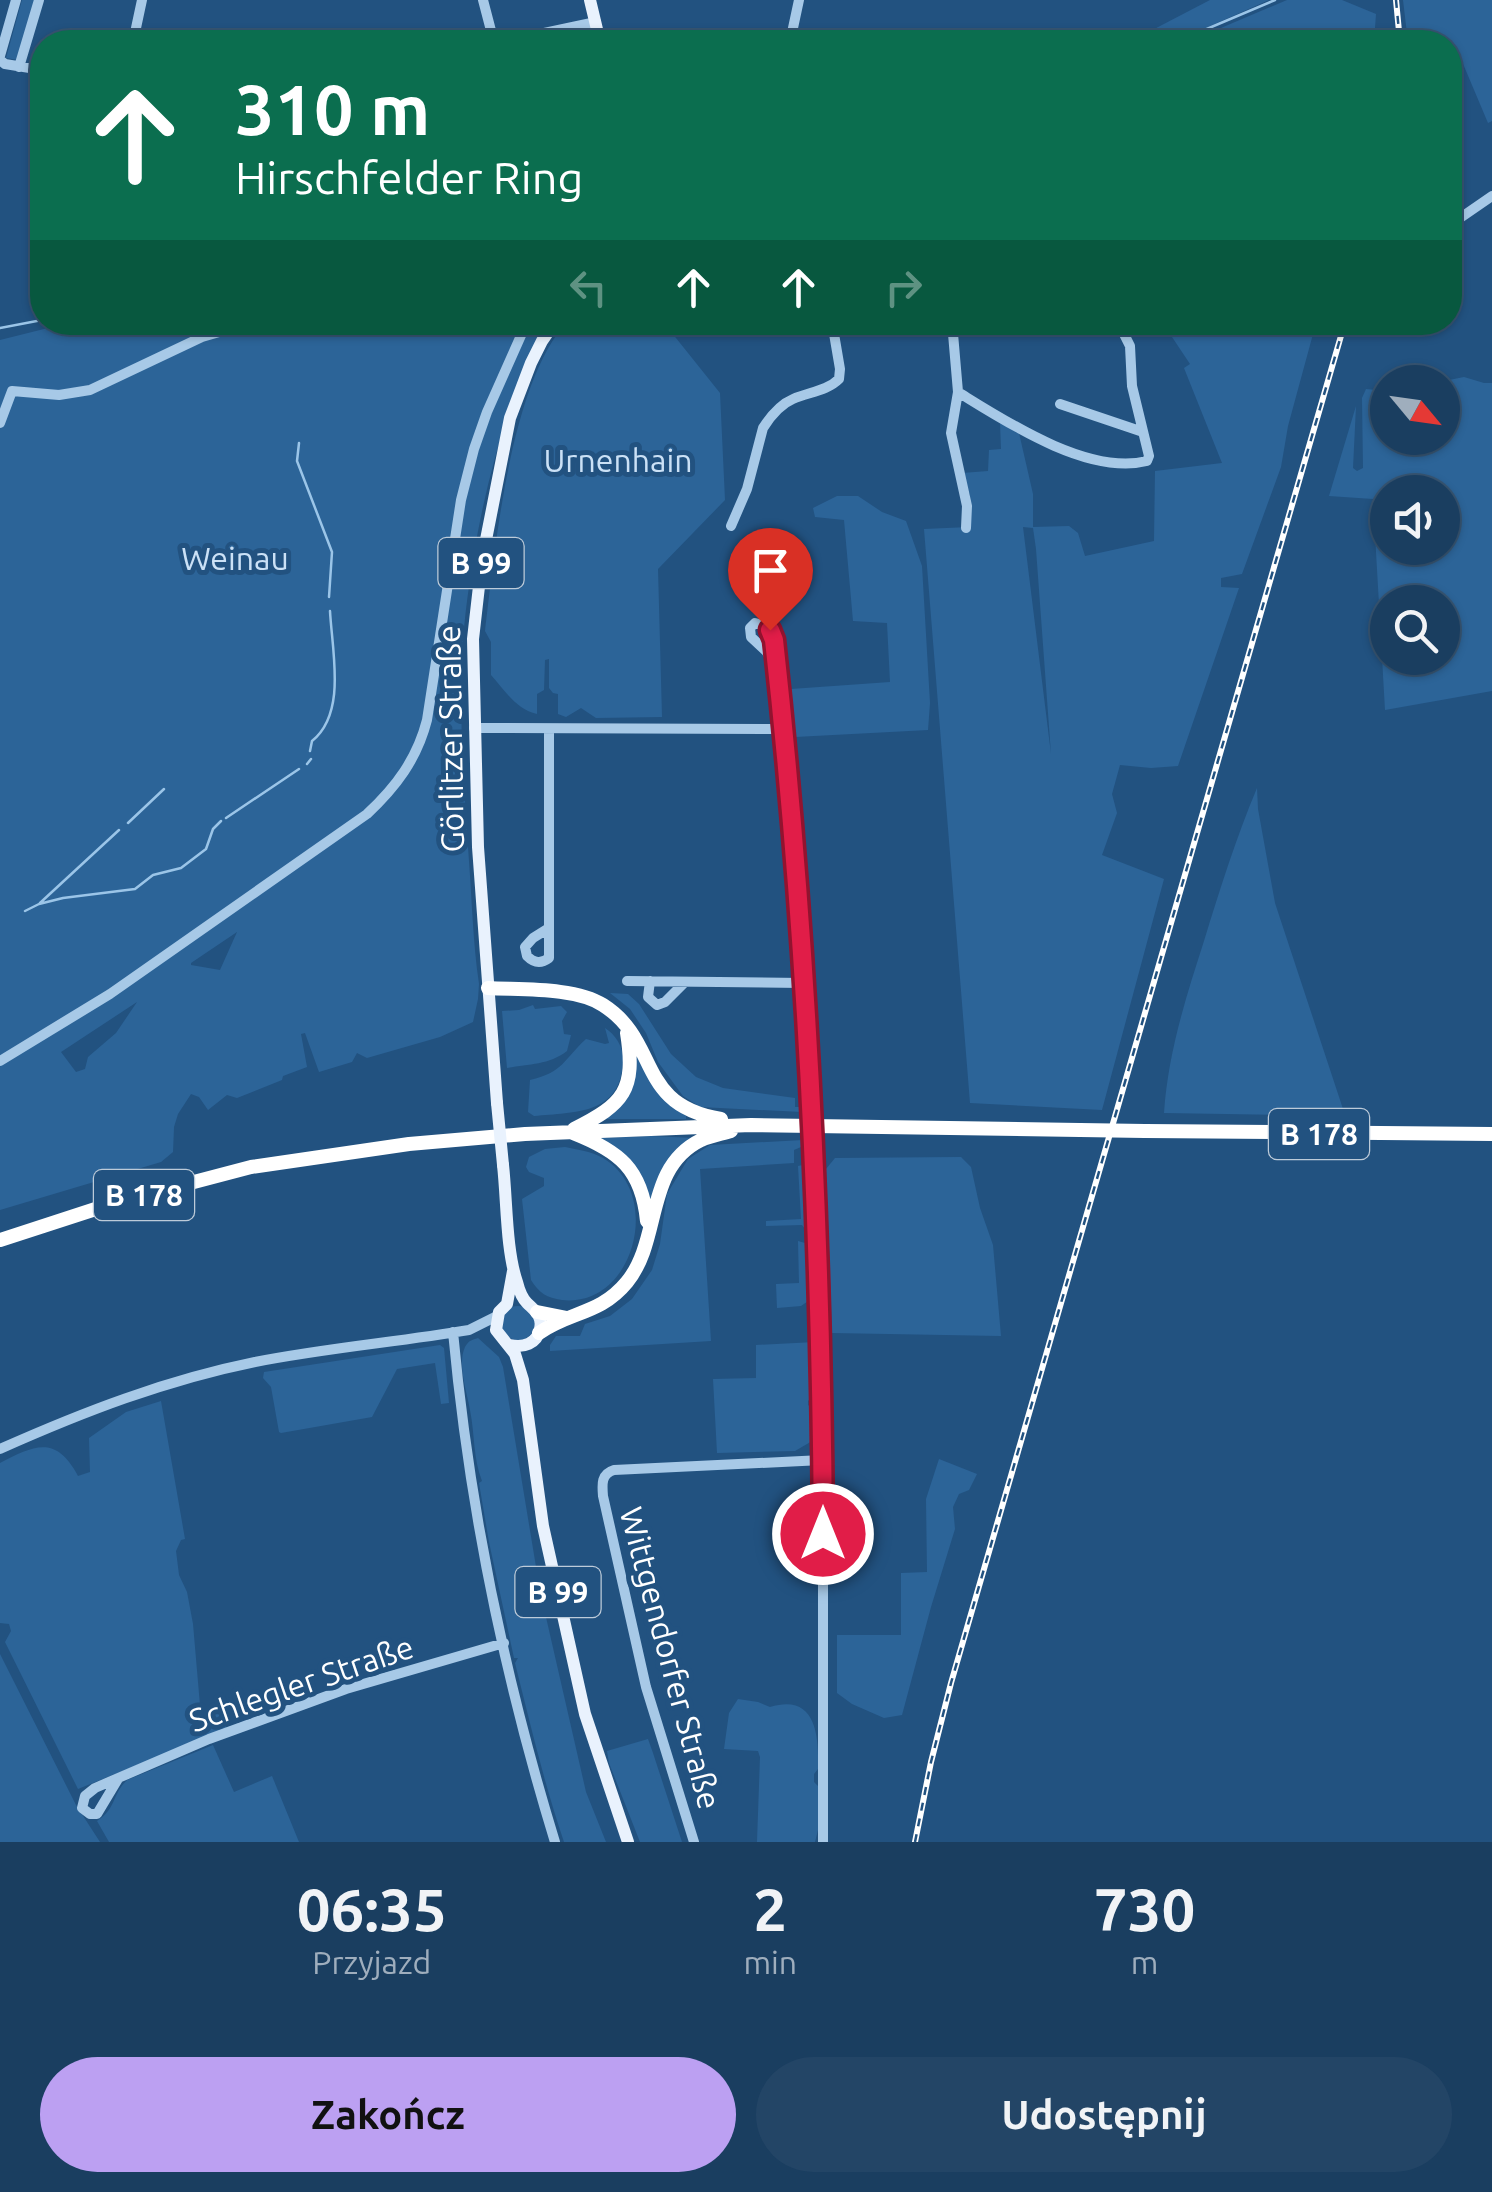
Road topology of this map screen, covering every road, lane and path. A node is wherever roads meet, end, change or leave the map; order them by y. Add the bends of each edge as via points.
1 (16, 0) edge
2 (40, 0) edge
3 (142, 0) edge
4 (483, 0) edge
5 (590, 0) edge
6 (798, 0) edge
7 (596, 22) junction
8 (31, 30) edge
9 (136, 30) edge
10 (491, 30) edge
11 (558, 30) edge
12 (598, 30) edge
13 (792, 30) edge
14 (30, 32) edge
15 (0, 58) edge
16 (19, 67) junction
17 (30, 68) edge
18 (1492, 196) edge
19 (1462, 217) edge
20 (209, 335) edge
21 (521, 335) edge
22 (546, 335) edge
23 (834, 335) edge
24 (953, 335) edge
25 (1124, 335) edge
26 (958, 392) junction
27 (1060, 404) dead end
28 (0, 423) edge
29 (1144, 432) junction
30 (732, 526) dead end
31 (966, 528) dead end
32 (776, 664) dead end
33 (474, 728) junction
34 (783, 729) junction
35 (548, 730) junction
36 (549, 928) dead end
37 (650, 981) junction
38 (627, 982) dead end
39 (685, 982) junction
40 (803, 983) junction
41 (488, 988) junction
42 (626, 1027) junction
43 (0, 1062) edge
44 (751, 1124) junction
45 (568, 1132) junction
46 (1492, 1134) edge
47 (649, 1236) junction
48 (0, 1240) edge
49 (513, 1271) junction
50 (507, 1304) junction
51 (531, 1307) junction
52 (497, 1316) junction
53 (568, 1318) junction
54 (469, 1330) junction
55 (453, 1332) junction
56 (498, 1335) junction
57 (534, 1338) junction
58 (510, 1345) junction
59 (524, 1380) junction
60 (0, 1448) edge
61 (822, 1460) junction
62 (504, 1643) junction
63 (118, 1778) dead end
64 (556, 1842) edge
65 (628, 1842) edge
66 (694, 1842) edge
67 (823, 1842) edge

1 - 15 street
2 - 8 street
3 - 9 street
4 - 10 street
5 - 7 main road
6 - 13 street
7 - 11 street
7 - 12 main road
14 - 16 street
15 - 16 street
16 - 17 street
18 - 19 street
20 - 28 street via 90,390 12,391
21 - 43 street via 474,448 427,720 408,768 354,824
22 - 33 main road, Görlitzer Straße / B 99 via 504,445 482,560 473,639
23 - 30 street via 839,378 789,400 762,428
24 - 26 street
25 - 29 street
26 - 29 street via 1022,432 1095,459 1146,461
26 - 31 street via 951,432
27 - 29 street
32 - 34 street
33 - 35 street
33 - 41 main road, Görlitzer Straße / B 99
34 - 35 street
34 - 40 street
35 - 36 street
37 - 38 street
37 - 39 street
37 - 39 street via 648,998 657,1005
39 - 40 street
40 - 61 street, bridge
41 - 42 highway via 578,995 603,1004
41 - 49 main road, B 99, bridge
42 - 44 highway via 668,1098 702,1116
42 - 45 highway via 626,1088 616,1103
44 - 45 highway, B 178
44 - 46 highway, B 178, bridge
44 - 47 highway via 704,1138 684,1152 660,1186
45 - 47 highway via 601,1144 632,1170
45 - 48 highway, B 178 via 409,1144 251,1168
47 - 53 highway via 624,1286 596,1308
49 - 50 main road, B 99
49 - 51 main road, B 99
50 - 51 main road
50 - 52 main road
51 - 53 highway
51 - 57 main road via 541,1322
52 - 54 street
52 - 56 main road
53 - 57 highway
54 - 55 street
54 - 56 street
55 - 60 street via 172,1382
55 - 62 street via 474,1506
56 - 58 main road
57 - 58 main road
57 - 59 main road, B 99
58 - 59 main road, B 99
59 - 65 main road, B 99 via 543,1526 576,1676
61 - 66 street, Wittgendorfer Straße via 614,1470 604,1476 646,1688
61 - 67 street
62 - 63 street, Schlegler Straße via 346,1689
62 - 64 street

